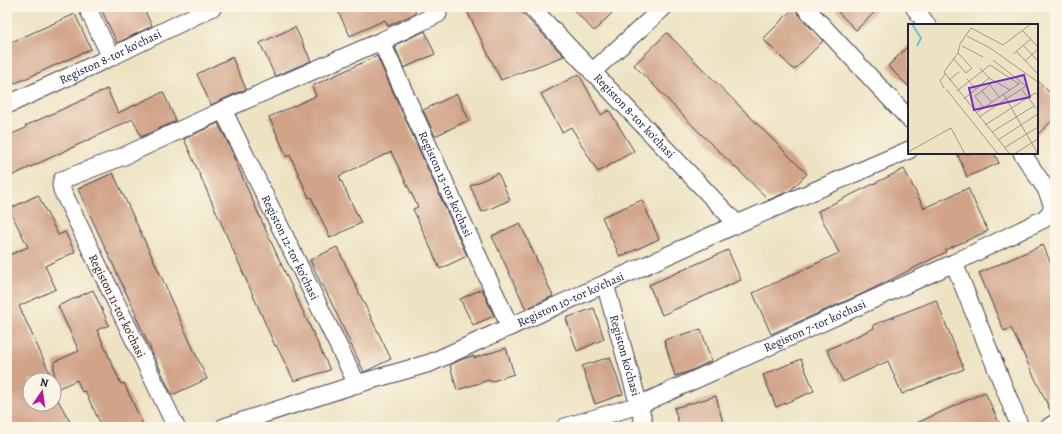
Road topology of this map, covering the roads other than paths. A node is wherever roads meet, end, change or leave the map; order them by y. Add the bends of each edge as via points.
1 (87, 7) edge
2 (213, 7) edge
3 (531, 7) edge
4 (664, 7) edge
5 (805, 7) edge
6 (914, 7) edge
7 (438, 14) dead end
8 (926, 24) edge
9 (381, 41) junction
10 (111, 57) junction
11 (592, 72) junction
12 (7, 105) edge
13 (223, 110) junction
14 (908, 118) edge
15 (908, 150) edge
16 (1023, 154) edge
17 (737, 224) junction
18 (954, 263) junction
19 (605, 284) junction
20 (510, 327) junction
21 (357, 384) junction
22 (639, 405) junction
23 (1055, 423) edge
24 (176, 427) edge
25 (224, 427) edge
26 (565, 427) edge
27 (645, 427) edge
28 (1020, 427) edge
29 (1049, 427) edge

1 - 10 street
2 - 10 street, Registon 8-tor ko'chasi
3 - 11 street, Registon 8-tor ko'chasi
4 - 11 street
5 - 14 street
6 - 8 street
7 - 9 street
9 - 13 street
9 - 20 street, Registon 13-tor ko'chasi
10 - 12 street, Registon 8-tor ko'chasi
11 - 17 street, Registon 8-tor ko'chasi
13 - 21 street, Registon 12-tor ko'chasi
13 - 24 street, Registon 11-tor ko'chasi via 124,156 62,180 61,184
15 - 17 street, Registon 10-tor ko'chasi
16 - 18 street, Registon 7-tor ko'chasi via 1046,189 1053,206 1050,213 1044,219
17 - 19 street, Registon 10-tor ko'chasi
18 - 22 street, Registon 7-tor ko'chasi
18 - 28 street
19 - 20 street, Registon 10-tor ko'chasi
19 - 22 street, Registon ko'chasi
20 - 21 street, Registon 10-tor ko'chasi via 430,362
21 - 25 street, Registon 10-tor ko'chasi
22 - 26 street, Registon 7-tor ko'chasi
22 - 27 street, Registon ko'chasi
23 - 29 street

